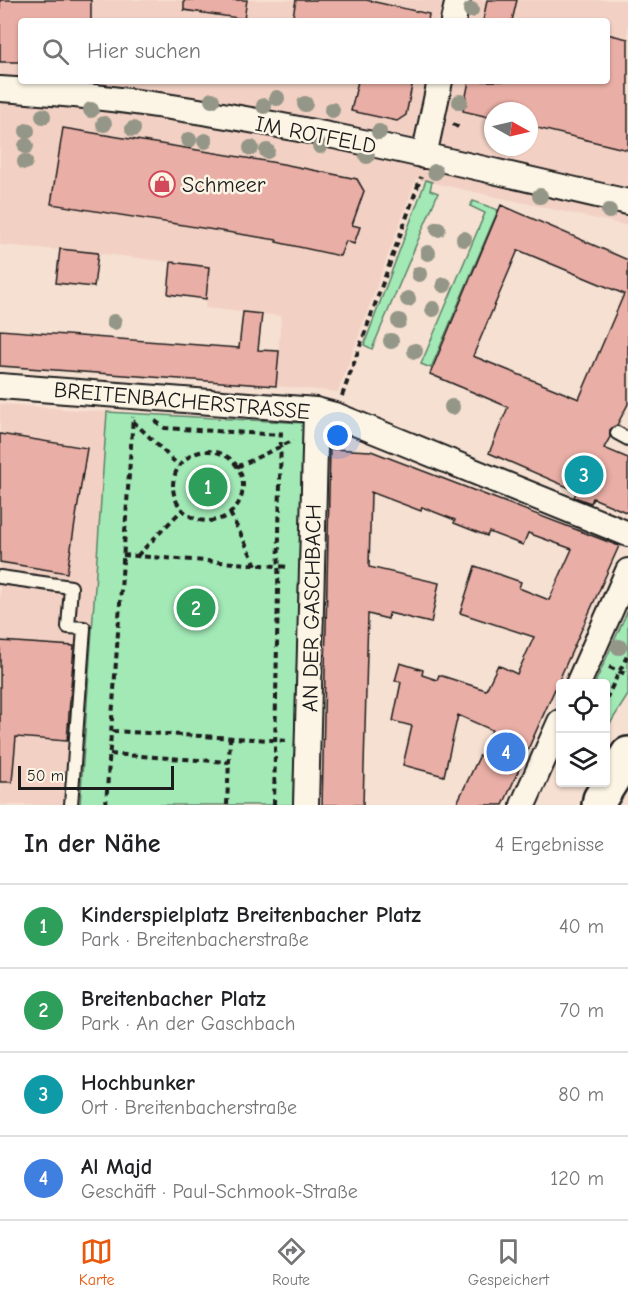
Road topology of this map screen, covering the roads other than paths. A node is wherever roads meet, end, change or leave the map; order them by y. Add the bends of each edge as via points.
1 (458, 0) edge
2 (454, 18) edge
3 (439, 84) edge
4 (0, 89) edge
5 (424, 156) junction
6 (628, 202) edge
7 (0, 386) edge
8 (325, 412) junction
9 (628, 534) edge
10 (628, 571) edge
11 (0, 577) edge
12 (580, 679) edge
13 (556, 733) edge
14 (628, 754) edge
15 (597, 803) edge
16 (71, 805) edge
17 (306, 805) edge
18 (523, 805) edge

1 - 2 street
3 - 5 street
4 - 5 street, IM ROTFELD via 136,102
5 - 6 street, IM ROTFELD
7 - 8 street, BREITENBACHERSTRASSE
8 - 9 street, BREITENBACHERSTRASSE
8 - 17 street, AN DER GASCHBACH
10 - 12 street
11 - 16 lane via 71,587 68,627 84,628
13 - 18 street
14 - 15 main road

